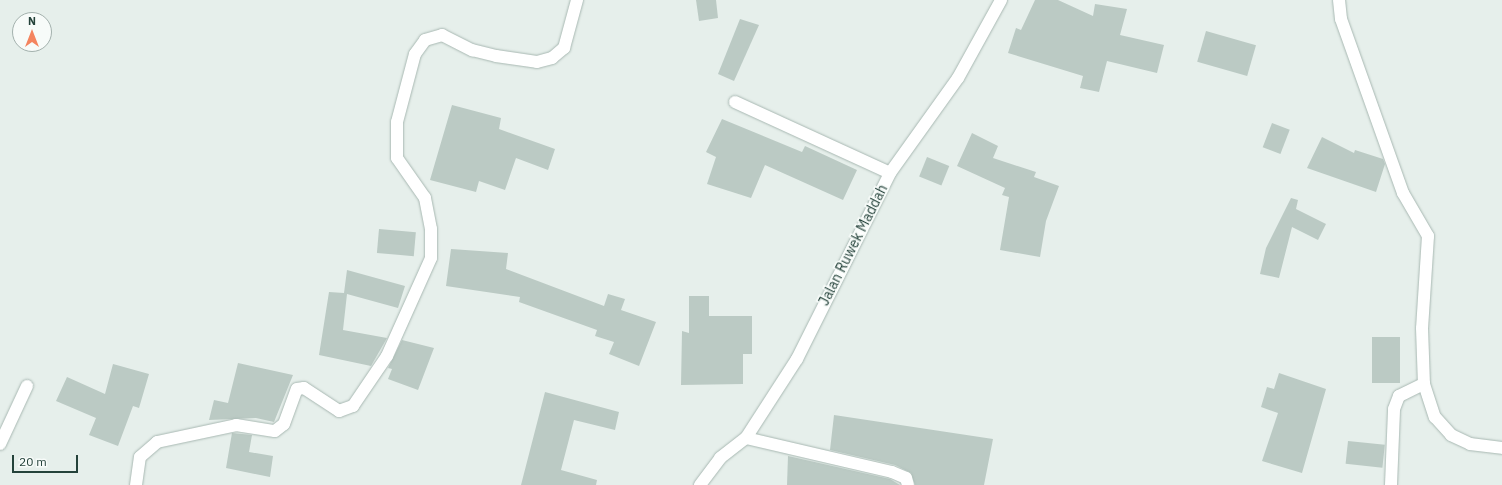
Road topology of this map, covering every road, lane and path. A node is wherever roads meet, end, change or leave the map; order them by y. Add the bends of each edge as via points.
1 (577, 0) edge
2 (1001, 0) edge
3 (1339, 0) edge
4 (735, 102) dead end
5 (890, 173) junction
6 (1424, 384) junction
7 (26, 386) dead end
8 (746, 438) junction
9 (0, 444) edge
10 (1502, 448) edge
11 (136, 485) edge
12 (700, 485) edge
13 (908, 485) edge
14 (1391, 485) edge

1 - 11 street via 564,48 552,58 537,62 496,56 472,50 442,35 425,40 415,54 397,122 397,158 425,198 432,229 431,258 387,356 353,406 339,411 301,388 284,424 275,431 236,425 157,442 140,457
2 - 5 street, Jalan Ruwek Maddah via 958,78
3 - 6 street via 1341,19 1403,193 1428,236 1422,328
4 - 5 street
5 - 8 street, Jalan Ruwek Maddah via 797,359
6 - 10 street via 1435,417 1451,434 1470,444
6 - 14 street via 1399,396 1394,409
7 - 9 street
8 - 12 street, Jalan Ruwek Maddah via 720,458
8 - 13 street via 892,472 906,478

